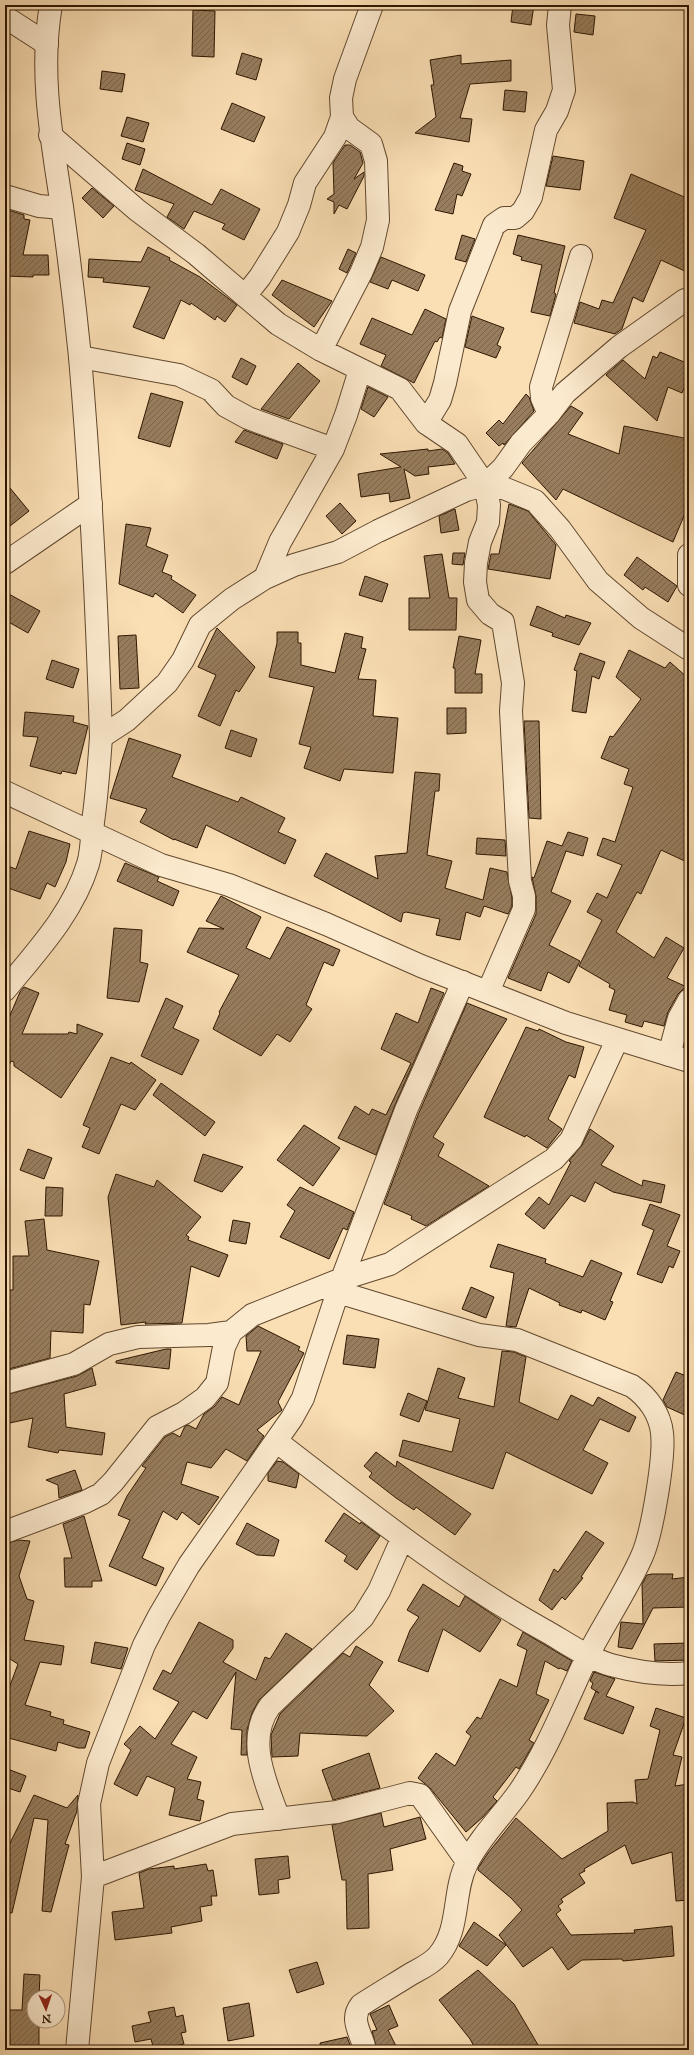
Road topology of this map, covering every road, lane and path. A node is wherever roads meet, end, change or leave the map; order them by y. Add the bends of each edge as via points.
1 (51, 5) edge
2 (372, 5) edge
3 (560, 5) edge
4 (5, 17) edge
5 (47, 44) junction
6 (342, 117) junction
7 (50, 135) junction
8 (5, 196) edge
9 (62, 208) junction
10 (581, 256) dead end
11 (245, 296) junction
12 (689, 303) edge
13 (321, 350) junction
14 (80, 357) junction
15 (360, 370) junction
16 (549, 414) junction
17 (426, 423) junction
18 (333, 449) junction
19 (485, 485) junction
20 (91, 504) junction
21 (689, 555) edge
22 (5, 563) edge
23 (265, 578) junction
24 (689, 585) edge
25 (689, 649) edge
26 (101, 737) junction
27 (5, 792) edge
28 (92, 833) junction
29 (462, 982) junction
30 (5, 990) edge
31 (488, 992) junction
32 (689, 1000) edge
33 (617, 1040) junction
34 (679, 1058) edge
35 (340, 1286) junction
36 (231, 1332) junction
37 (5, 1383) edge
38 (276, 1441) junction
39 (5, 1532) edge
40 (402, 1539) junction
41 (588, 1655) junction
42 (689, 1673) edge
43 (278, 1819) junction
44 (467, 1861) junction
45 (93, 1877) junction
46 (77, 2050) edge
47 (365, 2050) edge

1 - 5 street
2 - 6 street via 345,79 341,98
3 - 17 street via 558,25 564,90 557,111 546,130 531,197 523,211 515,218 504,218 494,225 460,311 440,400
4 - 5 street
5 - 7 street via 46,89
6 - 11 street via 335,137 305,183 288,232
6 - 13 street via 349,128 371,144 376,161 378,220 372,247 361,273
7 - 9 street
7 - 11 street via 137,210 196,254
8 - 9 street via 39,206
9 - 14 street
10 - 16 street via 541,387 542,398
11 - 13 street via 278,324
12 - 16 street via 685,300 619,347 564,393
13 - 15 street
14 - 18 street via 179,375 211,390 226,406 248,418
14 - 20 street
15 - 17 street via 400,388
15 - 18 street
16 - 19 street
17 - 19 street via 457,444
18 - 23 street via 280,542
19 - 23 street via 459,494 338,552 294,565
19 - 25 street via 501,487 535,501 560,529 598,581 642,618
19 - 31 street via 488,522 480,542 475,582 478,600 490,614 503,622 513,683 511,711 520,881 524,896 524,909
20 - 22 street
20 - 26 street
21 - 24 street
23 - 26 street via 207,618 200,625 183,660 167,683 127,720
26 - 28 street
27 - 28 street
28 - 29 street via 161,865 228,885
28 - 30 street via 88,863 78,891 68,909
29 - 31 street
29 - 35 street via 406,1110
31 - 33 street
32 - 34 street via 680,1018
33 - 34 street
33 - 35 street via 571,1140 554,1159 390,1264
35 - 36 street via 252,1315
35 - 38 street via 302,1398
35 - 41 street via 478,1336 517,1340 632,1386 652,1404 662,1433 651,1524 642,1555
36 - 37 street via 209,1336 138,1337 109,1344 74,1364
36 - 39 street via 224,1347 217,1383 205,1398 157,1427 114,1482 101,1494
38 - 40 street
38 - 45 street via 189,1565 144,1646 98,1763 89,1804
40 - 41 street via 514,1613
40 - 43 street via 379,1591 363,1617 263,1715 259,1728 259,1758
41 - 42 street via 611,1665 644,1672
41 - 44 street via 564,1710 519,1792
43 - 44 street via 337,1812 405,1793 415,1793 420,1795
43 - 45 street via 232,1824
44 - 47 street via 460,1877 451,1935 437,1957 358,2009 355,2020
45 - 46 street

